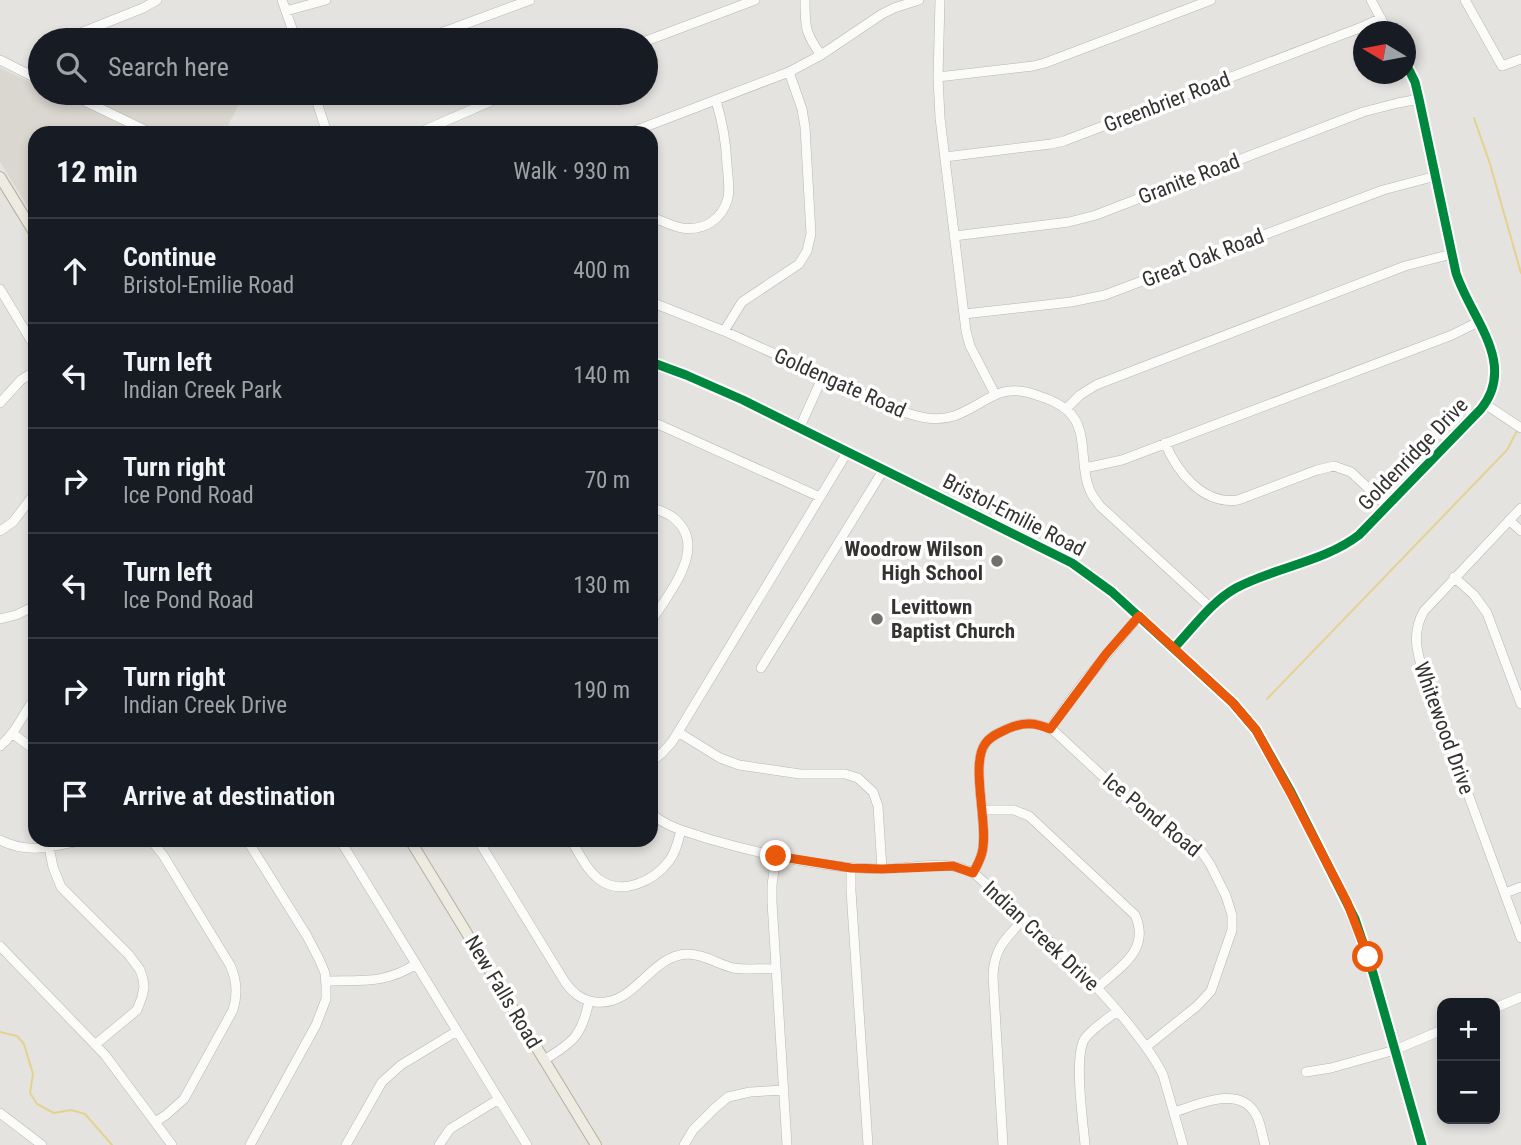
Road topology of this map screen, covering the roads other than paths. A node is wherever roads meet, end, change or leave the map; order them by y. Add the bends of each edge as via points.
1 (158, 0) edge
2 (282, 0) edge
3 (326, 0) edge
4 (530, 0) edge
5 (755, 0) edge
6 (805, 0) edge
7 (919, 0) edge
8 (940, 0) edge
9 (1211, 0) edge
10 (1371, 0) edge
11 (1465, 0) edge
12 (286, 11) junction
13 (1381, 18) junction
14 (1382, 21) edge
15 (93, 28) edge
16 (292, 28) edge
17 (454, 28) edge
18 (658, 36) edge
19 (821, 55) junction
20 (1521, 59) edge
21 (0, 60) edge
22 (789, 72) junction
23 (28, 73) edge
24 (938, 77) junction
25 (1415, 84) edge
26 (1419, 99) junction
27 (716, 101) junction
28 (93, 105) edge
29 (318, 105) edge
30 (482, 105) edge
31 (136, 126) edge
32 (325, 126) edge
33 (434, 126) edge
34 (648, 126) edge
35 (945, 157) junction
36 (1436, 176) junction
37 (0, 177) edge
38 (658, 220) edge
39 (28, 223) edge
40 (954, 236) junction
41 (1452, 254) junction
42 (0, 290) edge
43 (658, 305) edge
44 (964, 314) junction
45 (1478, 321) junction
46 (724, 331) junction
47 (28, 336) edge
48 (658, 365) edge
49 (28, 376) edge
50 (823, 376) junction
51 (995, 394) junction
52 (0, 403) edge
53 (1485, 404) junction
54 (1066, 409) junction
55 (658, 424) edge
56 (800, 427) junction
57 (1521, 428) edge
58 (1165, 443) junction
59 (848, 450) junction
60 (1085, 468) junction
61 (884, 469) junction
62 (820, 497) junction
63 (28, 502) edge
64 (1387, 506) junction
65 (1521, 508) edge
66 (658, 510) edge
67 (1509, 520) junction
68 (0, 531) edge
69 (1521, 531) edge
70 (1454, 577) junction
71 (1211, 608) junction
72 (28, 609) edge
73 (658, 610) edge
74 (1139, 616) junction
75 (0, 619) edge
76 (1174, 648) junction
77 (761, 668) dead end
78 (1521, 704) edge
79 (28, 708) edge
80 (1050, 729) junction
81 (678, 732) junction
82 (13, 734) junction
83 (28, 745) edge
84 (0, 746) edge
85 (658, 756) edge
86 (982, 810) junction
87 (658, 819) edge
88 (681, 830) junction
89 (0, 839) edge
90 (49, 847) joint
91 (157, 847) edge
92 (251, 847) edge
93 (344, 847) edge
94 (414, 847) edge
95 (482, 847) edge
96 (575, 847) edge
97 (776, 856) junction
98 (851, 868) junction
99 (882, 869) junction
100 (973, 873) junction
101 (1521, 887) edge
102 (1505, 893) junction
103 (1024, 919) junction
104 (1521, 938) edge
105 (0, 946) edge
106 (416, 964) junction
107 (776, 969) junction
108 (326, 981) junction
109 (1097, 988) junction
110 (1521, 997) edge
111 (589, 1001) junction
112 (1500, 1006) edge
113 (1118, 1011) junction
114 (457, 1031) junction
115 (1437, 1032) edge
116 (96, 1044) junction
117 (1146, 1047) junction
118 (1395, 1050) junction
119 (544, 1060) junction
120 (1306, 1072) dead end
121 (783, 1090) junction
122 (499, 1099) junction
123 (1174, 1112) junction
124 (0, 1113) edge
125 (155, 1122) junction
126 (42, 1145) edge
127 (172, 1145) edge
128 (250, 1145) edge
129 (346, 1145) edge
130 (439, 1145) edge
131 (527, 1145) edge
132 (596, 1145) edge
133 (684, 1145) edge
134 (787, 1145) edge
135 (868, 1145) edge
136 (1003, 1145) edge
137 (1085, 1145) edge
138 (1183, 1145) edge
139 (1265, 1145) edge
140 (1422, 1145) edge

1 - 15 street
2 - 12 street
3 - 12 street
4 - 17 street
5 - 18 street
6 - 19 street via 806,30
7 - 19 street via 882,14
8 - 24 street
9 - 24 street via 1045,63
10 - 13 street
11 - 20 street via 1502,66
12 - 16 street
13 - 14 street
13 - 35 street, Greenbrier Road via 1064,141
19 - 22 street
21 - 23 street
22 - 27 street
22 - 46 street via 805,127 811,234 807,251 799,264 742,303
24 - 35 street
25 - 26 street, Goldenridge Drive
26 - 36 street, Goldenridge Drive
26 - 40 street, Granite Road via 1363,112 1083,219
27 - 34 street
27 - 38 street via 728,172 722,212 707,225 687,228
28 - 31 street
29 - 32 street
30 - 33 street
35 - 40 street
36 - 41 street, Goldenridge Drive
36 - 44 street, Great Oak Road via 1383,190 1105,296
37 - 39 main road
40 - 44 street
41 - 45 street, Goldenridge Drive via 1461,289
41 - 54 street via 1405,266 1096,385
42 - 47 street
43 - 46 street, Goldengate Road
44 - 51 street via 970,346
45 - 53 street, Goldenridge Drive via 1495,364
45 - 58 street via 1452,335
46 - 50 street, Goldengate Road
48 - 56 street, Bristol-Emilie Road
49 - 52 street
50 - 51 street, Goldengate Road via 928,419 953,416
50 - 56 street
51 - 54 street, Goldengate Road via 1030,392
53 - 57 street
53 - 64 street, Goldenridge Drive
54 - 60 street via 1078,427
55 - 62 street
56 - 59 street, Bristol-Emilie Road
58 - 60 street
58 - 64 street via 1183,474 1216,500 1238,500 1334,466 1351,472
59 - 61 street, Bristol-Emilie Road
59 - 62 street
60 - 71 street via 1089,488 1100,506
61 - 74 street, Bristol-Emilie Road via 1072,563
61 - 77 street
62 - 81 street
63 - 68 street
64 - 71 street, Goldenridge Drive via 1352,540 1246,583
65 - 67 street, Whitewood Drive
66 - 73 street via 680,525 689,552
67 - 69 street
67 - 70 street, Whitewood Drive
70 - 78 street via 1487,613
70 - 102 street, Whitewood Drive via 1422,615 1416,648
71 - 76 street, Goldenridge Drive
72 - 75 street
74 - 76 street, Bristol-Emilie Road
74 - 80 street
76 - 118 street, Bristol-Emilie Road via 1256,730 1354,919
79 - 82 street
80 - 86 street via 1022,723 986,742 980,758
80 - 117 street, Ice Pond Road via 1137,808 1196,846 1231,907 1232,930 1211,991
81 - 85 street
81 - 99 street via 740,765 858,778 873,792 878,806
82 - 83 street
82 - 84 street
86 - 100 street via 984,843
86 - 109 street via 1014,810 1029,816 1135,915 1140,931 1137,949
87 - 88 street, Indian Creek Drive
88 - 96 street via 667,864 626,887 598,879
88 - 97 street, Indian Creek Drive
89 - 90 street via 22,849
90 - 116 street via 61,887 130,955 143,979 137,1010
91 - 125 street via 230,965 237,996 191,1088
92 - 108 street via 307,936
93 - 106 street
94 - 119 main road, New Falls Road
95 - 111 street via 565,982
97 - 98 street, Indian Creek Drive
97 - 107 street via 772,893
98 - 99 street, Indian Creek Drive
98 - 135 street
99 - 100 street, Indian Creek Drive via 953,866
100 - 103 street, Indian Creek Drive
101 - 102 street
102 - 104 street, Whitewood Drive
103 - 109 street, Indian Creek Drive
103 - 136 street via 999,947 993,963
105 - 116 street
106 - 108 street via 388,978
106 - 114 street
107 - 111 street via 731,967 697,955 676,956 661,962 622,997
107 - 121 street
108 - 128 street via 326,999 316,1025
109 - 113 street, Indian Creek Drive
110 - 112 street
111 - 119 street via 580,1031
113 - 117 street, Indian Creek Drive
113 - 137 street via 1087,1036 1081,1049
114 - 122 street
114 - 129 street via 382,1082
115 - 118 street
116 - 125 street
117 - 123 street, Indian Creek Drive via 1158,1065
118 - 120 street
118 - 140 street, Bristol-Emilie Road
119 - 132 main road, New Falls Road
121 - 133 street via 728,1097
121 - 134 street
122 - 130 street via 450,1129
122 - 131 street
123 - 138 street, Indian Creek Drive
123 - 139 street via 1216,1100 1239,1100 1255,1112
124 - 126 street
125 - 127 street

